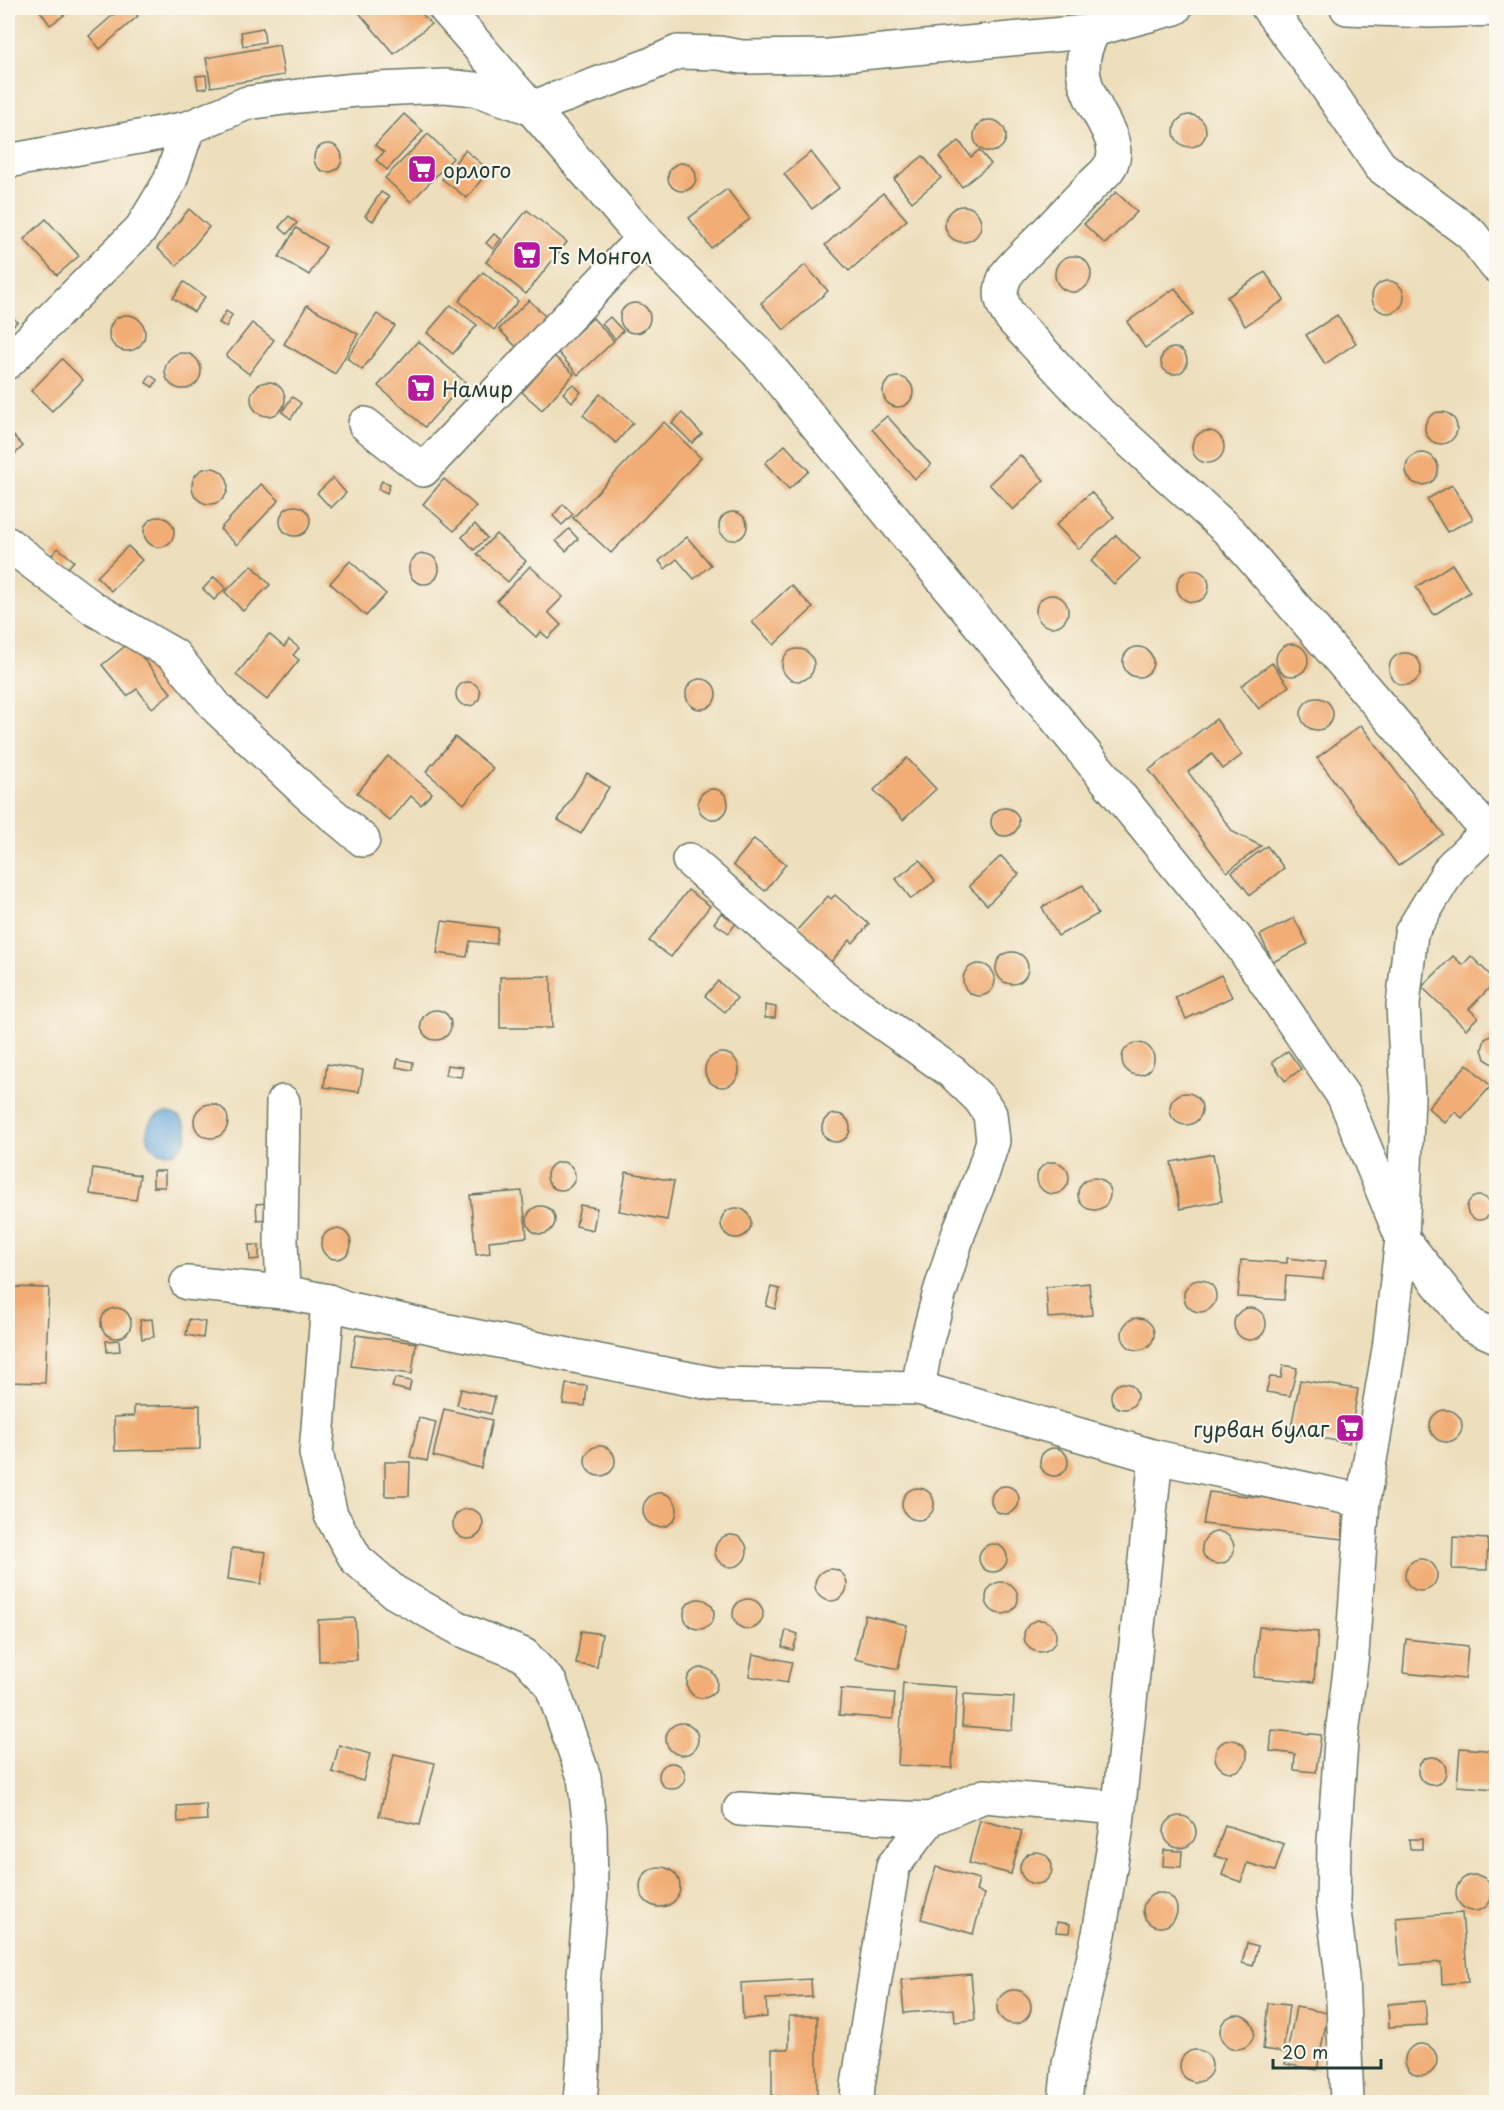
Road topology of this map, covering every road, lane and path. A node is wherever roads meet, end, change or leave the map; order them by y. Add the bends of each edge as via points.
1 (445, 8) edge
2 (1175, 8) edge
3 (1268, 8) edge
4 (1347, 8) edge
5 (1497, 9) edge
6 (1095, 30) junction
7 (531, 108) junction
8 (188, 128) junction
9 (8, 161) edge
10 (643, 238) junction
11 (1497, 266) edge
12 (8, 362) edge
13 (365, 424) dead end
14 (8, 544) edge
15 (1492, 828) edge
16 (363, 840) dead end
17 (689, 861) dead end
18 (284, 1102) dead end
19 (1402, 1238) junction
20 (187, 1283) dead end
21 (283, 1293) junction
22 (328, 1301) junction
23 (1497, 1336) edge
24 (918, 1388) junction
25 (1156, 1457) junction
26 (1363, 1501) junction
27 (1119, 1808) junction
28 (740, 1809) dead end
29 (930, 1819) junction
30 (580, 2103) edge
31 (857, 2103) edge
32 (1065, 2103) edge
33 (1347, 2103) edge

1 - 7 street
2 - 6 street
3 - 11 street via 1380,166 1471,234
4 - 5 street
6 - 7 street via 829,56 742,57 678,52
6 - 15 street via 1088,40 1083,71 1089,94 1115,150 1112,162 1006,275 1000,285 1002,305 1100,414 1231,533
7 - 8 street via 474,89 445,86 356,90 247,104
7 - 10 street
8 - 9 street
8 - 12 street via 170,181 141,229
10 - 13 street via 423,470
10 - 19 street via 757,352 1238,941 1344,1097
14 - 16 street via 94,609 174,655 218,709
15 - 19 street via 1451,867 1410,933 1403,1005 1408,1098
17 - 24 street via 843,995 953,1073 990,1114 993,1141 940,1292
18 - 21 street
19 - 23 street via 1471,1325
19 - 26 street via 1389,1349
20 - 21 street
21 - 22 street
22 - 24 street via 448,1331 715,1384
22 - 30 street via 316,1453 331,1515 356,1559 394,1592 462,1630 524,1655 551,1684 584,1777 591,1891 583,1985
24 - 25 street
25 - 26 street
25 - 27 street
26 - 33 street via 1333,1873
27 - 29 street via 984,1796
27 - 32 street via 1099,1934 1069,2064
28 - 29 street
29 - 31 street via 893,1866

